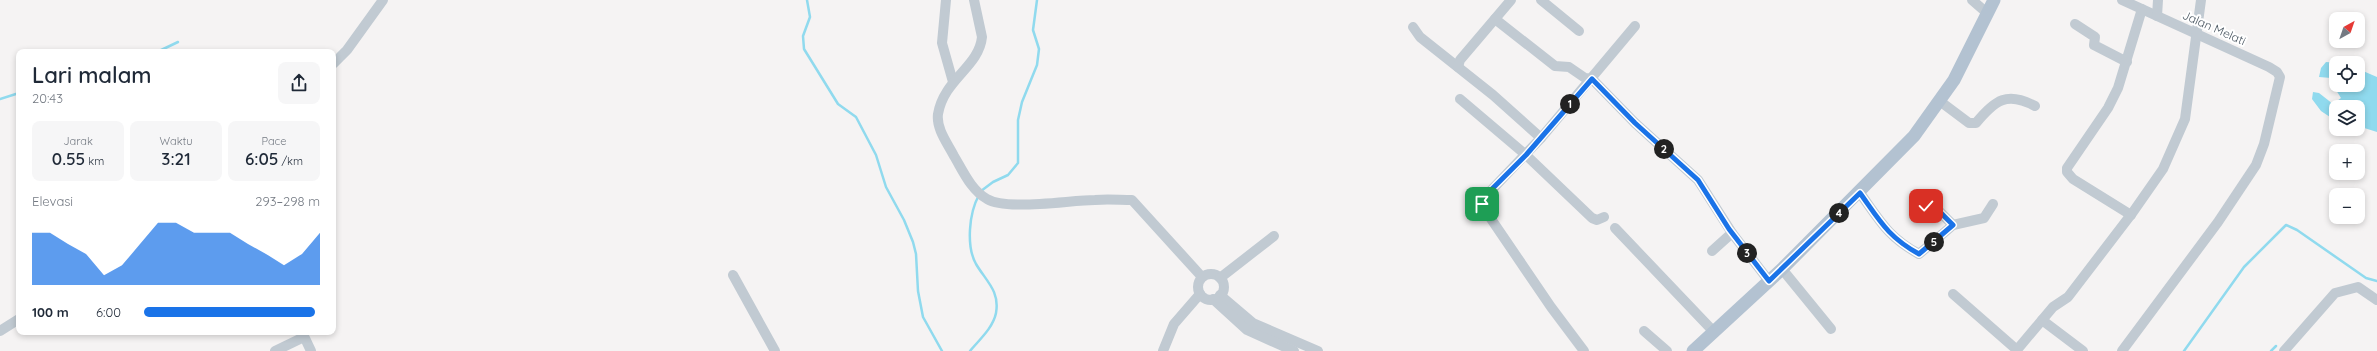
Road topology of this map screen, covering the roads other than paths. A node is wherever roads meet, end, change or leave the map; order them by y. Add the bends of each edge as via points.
1 (382, 0) edge
2 (946, 0) edge
3 (974, 0) edge
4 (1511, 0) edge
5 (1541, 0) edge
6 (1972, 0) edge
7 (1994, 0) edge
8 (2122, 0) edge
9 (2158, 0) edge
10 (2202, 0) edge
11 (1554, 4) edge
12 (2142, 9) junction
13 (1987, 13) junction
14 (2157, 16) junction
15 (1495, 19) junction
16 (2075, 24) dead end
17 (1635, 26) dead end
18 (1413, 27) dead end
19 (1579, 31) dead end
20 (2197, 35) junction
21 (336, 61) edge
22 (2127, 62) junction
23 (1458, 67) junction
24 (1592, 79) junction
25 (952, 82) junction
26 (1460, 99) dead end
27 (1940, 102) junction
28 (2035, 106) dead end
29 (1542, 138) junction
30 (1526, 155) junction
31 (1860, 193) junction
32 (1914, 196) dead end
33 (1993, 204) dead end
34 (2131, 214) junction
35 (1604, 216) dead end
36 (1953, 225) junction
37 (1615, 228) dead end
38 (1732, 232) junction
39 (1274, 236) dead end
40 (1712, 251) dead end
41 (1782, 269) junction
42 (733, 275) dead end
43 (1202, 277) junction
44 (1220, 278) junction
45 (1769, 281) junction
46 (1200, 294) junction
47 (1953, 294) dead end
48 (1216, 297) junction
49 (2377, 300) edge
50 (2042, 320) junction
51 (16, 321) edge
52 (1831, 329) dead end
53 (0, 331) edge
54 (1644, 331) dead end
55 (1714, 332) junction
56 (303, 335) edge
57 (275, 351) edge
58 (311, 351) edge
59 (775, 351) edge
60 (1163, 351) edge
61 (1294, 351) edge
62 (1318, 351) edge
63 (1584, 351) edge
64 (1667, 351) edge
65 (1693, 351) edge
66 (2016, 351) edge
67 (2083, 351) edge
68 (2122, 351) edge
69 (2284, 351) edge

1 - 21 street via 347,50
2 - 25 street via 942,43
3 - 25 street via 981,43 970,63
4 - 15 street
5 - 11 street
6 - 13 street
7 - 13 main road
8 - 12 street, Jalan Melati
9 - 14 street
10 - 20 street
11 - 19 street
12 - 14 street, Jalan Melati
12 - 22 street
13 - 27 main road via 1954,80
14 - 20 street, Jalan Melati
15 - 23 street via 1460,60
15 - 24 street via 1555,66 1569,68 1585,78
16 - 22 street via 2095,37 2094,45
17 - 24 street
18 - 23 street via 1420,37
20 - 34 street via 2185,119 2162,169
20 - 68 street, Jalan Melati via 2274,69 2279,74 2280,81 2256,165 2218,222
22 - 34 street via 2108,108 2068,164 2067,172
23 - 29 street
24 - 29 street
24 - 38 street via 1635,123 1698,180
25 - 43 street via 945,94 938,121 965,174 982,195 1005,204 1132,200
26 - 30 street
27 - 28 street via 1969,122 1976,123 1989,107 2004,100 2020,98
27 - 31 main road via 1914,136
29 - 30 street
30 - 35 street via 1592,218 1597,220
30 - 63 street via 1485,196 1482,207
31 - 36 street via 1890,235 1919,254
31 - 41 main road
32 - 36 street via 1926,206 1935,207
33 - 36 street via 1984,218
34 - 50 street via 2068,297 2053,307
37 - 55 street
38 - 40 street
38 - 45 street
39 - 44 street
41 - 45 main road
41 - 52 street
42 - 59 street
43 - 44 street via 1211,274
43 - 46 street via 1198,285
44 - 48 street via 1223,287
45 - 55 main road
46 - 48 street via 1206,298
46 - 60 street via 1174,324
47 - 66 street
48 - 61 street via 1246,330
48 - 62 street via 1253,323
49 - 69 street via 2358,287 2335,294
50 - 66 street
50 - 67 street
51 - 53 street
54 - 64 street
55 - 65 main road
56 - 57 street
56 - 58 street

